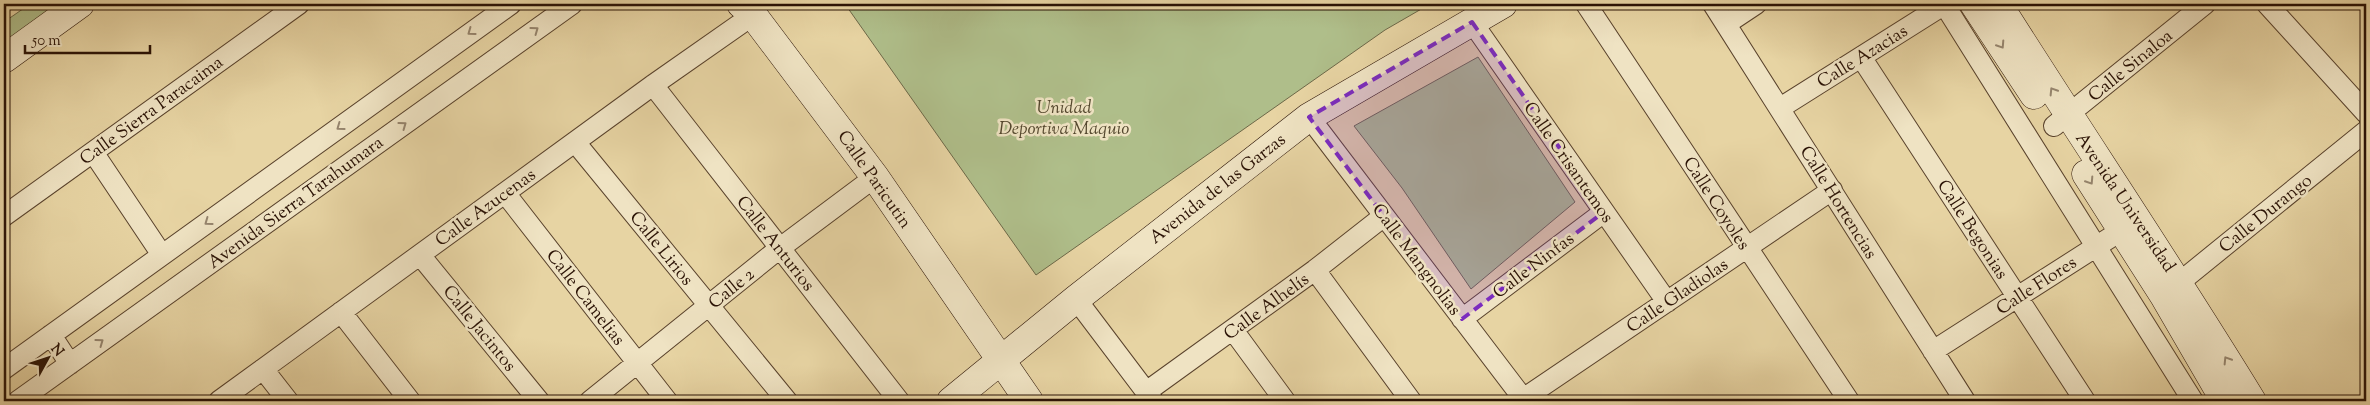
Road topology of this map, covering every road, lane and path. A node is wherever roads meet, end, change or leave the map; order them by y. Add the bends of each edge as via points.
1 (80, 4) edge
2 (299, 4) edge
3 (511, 4) edge
4 (572, 4) edge
5 (1503, 4) edge
6 (1586, 4) edge
7 (1713, 4) edge
8 (1756, 4) edge
9 (1944, 4) edge
10 (1974, 4) edge
11 (1998, 4) edge
12 (2205, 4) edge
13 (2267, 4) edge
14 (747, 9) edge
15 (1472, 22) junction
16 (1726, 24) junction
17 (1861, 57) junction
18 (4, 59) edge
19 (653, 85) junction
20 (1780, 108) junction
21 (2366, 114) edge
22 (1309, 117) junction
23 (2061, 121) junction
24 (2366, 131) edge
25 (575, 142) junction
26 (92, 152) junction
27 (875, 177) junction
28 (1832, 190) junction
29 (505, 193) junction
30 (1604, 212) junction
31 (4, 216) edge
32 (1384, 216) junction
33 (2130, 225) junction
34 (2096, 246) junction
35 (780, 248) junction
36 (1746, 248) junction
37 (420, 254) junction
38 (162, 255) junction
39 (1315, 270) junction
40 (2172, 289) junction
41 (2017, 297) junction
42 (1076, 299) junction
43 (1667, 302) junction
44 (709, 305) junction
45 (341, 312) junction
46 (1462, 319) junction
47 (1233, 330) junction
48 (51, 335) junction
49 (1933, 351) junction
50 (1000, 361) junction
51 (637, 363) junction
52 (70, 364) junction
53 (4, 369) edge
54 (263, 369) junction
55 (1150, 396) edge
56 (1524, 400) edge
57 (18, 401) edge
58 (219, 401) edge
59 (288, 401) edge
60 (410, 401) edge
61 (539, 401) edge
62 (590, 401) edge
63 (667, 401) edge
64 (787, 401) edge
65 (899, 401) edge
66 (951, 401) edge
67 (1029, 401) edge
68 (1285, 401) edge
69 (1411, 401) edge
70 (1848, 401) edge
71 (1965, 401) edge
72 (2085, 401) edge
73 (2194, 401) edge
74 (2225, 401) edge
75 (2252, 401) edge

1 - 18 street
2 - 26 street, Calle Sierra Paracaima
3 -> 38 street, Avenida Sierra Tarahumara
52 -> 4 street, Avenida Sierra Tarahumara
5 - 15 street, Avenida de las Garzas
6 - 36 street, Calle Coyoles
7 - 16 street, Calle Hortencias
8 - 16 street
9 - 17 street, Calle Azacias
9 - 34 street
10 -> 23 street, Avenida Universidad
23 -> 11 street, Avenida Universidad
12 - 23 street, Calle Sinaloa
13 - 21 street
14 - 19 street, Calle Azucenas
14 - 27 street, Calle Paricutin
15 - 22 street, Avenida de las Garzas
15 - 30 street, Calle Crisantemos
16 - 20 street, Calle Hortencias
17 - 20 street, Calle Azacias
17 - 41 street, Calle Begonias
19 - 25 street, Calle Azucenas
19 - 35 street, Calle Anturios
20 - 28 street, Calle Hortencias
22 - 32 street, Calle Mangnolias
22 - 42 street, Avenida de las Garzas
23 - 33 street, Avenida Universidad
24 - 40 street, Calle Durango
25 - 29 street, Calle Azucenas
25 - 44 street, Calle Lirios
26 - 31 street, Calle Sierra Paracaima
26 - 38 street
27 - 35 street, Calle 2
27 - 50 street, Calle Paricutin
28 - 36 street, Calle Gladiolas
28 - 49 street, Calle Hortencias
29 - 37 street, Calle Azucenas
29 - 51 street, Calle Camelias
30 - 43 street, Calle Crisantemos
30 - 46 street, Calle Ninfas
32 - 39 street, Calle Alhelís
32 - 46 street, Calle Mangnolias
33 - 34 street, Calle Flores
33 - 40 street, Avenida Universidad
34 - 41 street, Calle Flores
34 - 73 street
35 - 44 street, Calle 2
35 - 65 street, Calle Anturios
36 - 43 street, Calle Gladiolas
36 - 70 street, Calle Coyoles
37 - 45 street, Calle Azucenas
37 - 61 street, Calle Jacintos
38 - 48 street, Avenida Sierra Tarahumara
39 - 47 street, Calle Alhelís
39 - 69 street
40 - 74 street, Avenida Universidad
75 -> 40 street, Avenida Universidad
41 - 49 street, Calle Flores
41 - 72 street, Calle Begonias
42 - 50 street, Avenida de las Garzas
42 - 55 street
43 - 56 street, Calle Gladiolas
44 - 51 street, Calle 2
44 - 64 street, Calle Lirios
45 - 54 street, Calle Azucenas
45 - 60 street
46 - 56 street, Calle Mangnolias
47 - 55 street, Calle Alhelís
47 - 68 street
48 - 52 street
48 - 53 street, Avenida Sierra Tarahumara
49 - 71 street, Calle Hortencias
50 - 66 street, Avenida de las Garzas
50 - 67 street, Calle Paricutin
51 - 62 street, Calle 2
51 - 63 street, Calle Camelias
52 - 57 street, Avenida Sierra Tarahumara
54 - 58 street, Calle Azucenas
54 - 59 street

